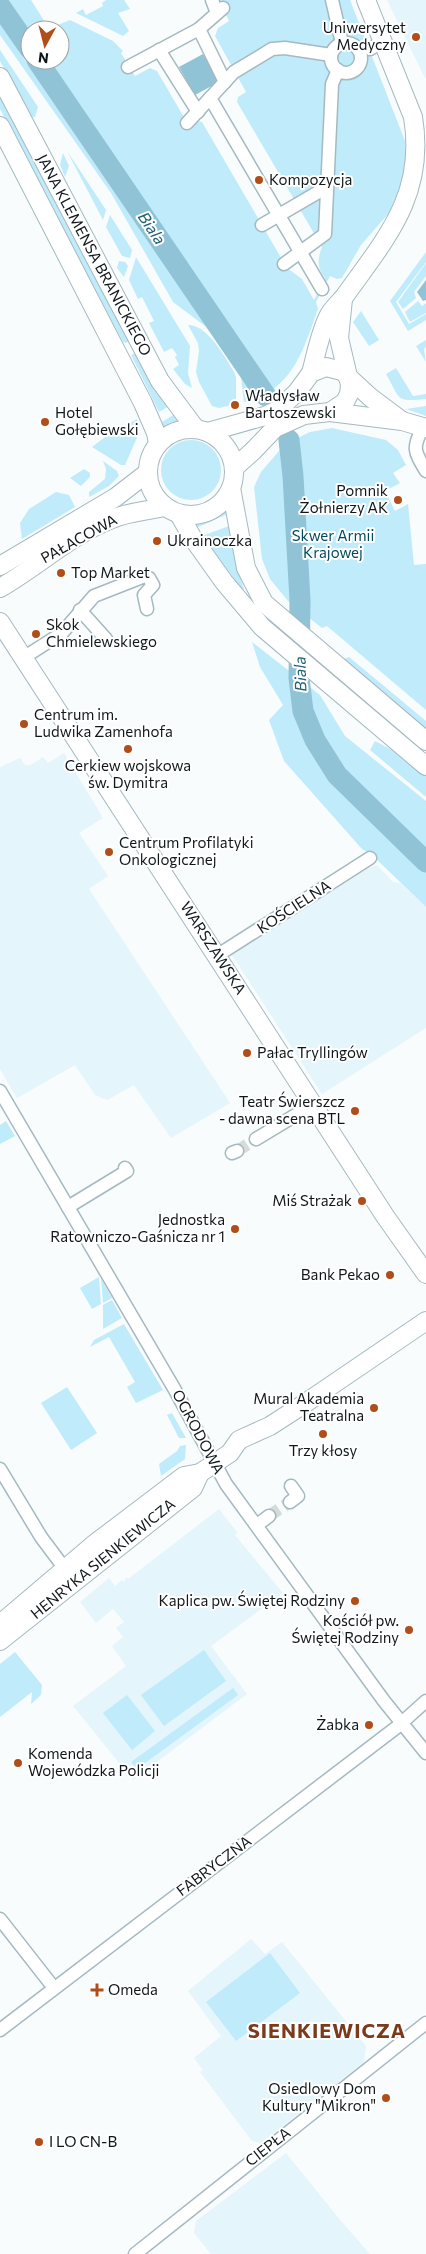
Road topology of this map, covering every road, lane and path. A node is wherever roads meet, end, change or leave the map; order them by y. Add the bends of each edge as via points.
1 (212, 0) edge
2 (332, 0) edge
3 (366, 0) edge
4 (199, 29) junction
5 (342, 43) junction
6 (159, 50) junction
7 (331, 55) junction
8 (128, 67) dead end
9 (338, 70) junction
10 (0, 77) edge
11 (225, 82) junction
12 (210, 98) junction
13 (198, 112) junction
14 (187, 123) dead end
15 (0, 126) edge
16 (327, 187) junction
17 (279, 214) junction
18 (262, 225) dead end
19 (301, 253) junction
20 (284, 264) dead end
21 (322, 290) dead end
22 (343, 297) junction
23 (140, 343) junction
24 (118, 354) junction
25 (311, 373) junction
26 (348, 377) junction
27 (330, 412) junction
28 (402, 421) junction
29 (425, 427) edge
30 (202, 430) junction
31 (158, 443) junction
32 (234, 468) junction
33 (426, 471) edge
34 (147, 473) junction
35 (231, 488) junction
36 (172, 510) junction
37 (0, 566) edge
38 (0, 588) edge
39 (147, 609) dead end
40 (80, 610) junction
41 (0, 622) edge
42 (106, 639) dead end
43 (23, 658) junction
44 (426, 741) edge
45 (426, 766) edge
46 (370, 858) dead end
47 (218, 955) junction
48 (0, 1090) edge
49 (314, 1104) junction
50 (256, 1139) tunnel mouth
51 (125, 1168) dead end
52 (68, 1207) junction
53 (426, 1274) edge
54 (426, 1321) edge
55 (0, 1468) edge
56 (207, 1468) junction
57 (290, 1486) dead end
58 (290, 1502) dead end
59 (269, 1516) tunnel mouth
60 (256, 1525) junction
61 (65, 1569) junction
62 (2, 1631) edge
63 (426, 1701) edge
64 (402, 1723) junction
65 (426, 1754) edge
66 (0, 1919) edge
67 (54, 1988) junction
68 (425, 2025) edge
69 (0, 2030) edge
70 (135, 2254) edge

1 - 4 street via 220,11
2 - 5 street
3 - 22 main road via 413,117 418,136 418,174 407,207
4 - 6 street via 176,38
4 - 11 street
5 - 7 street via 333,49
5 - 9 street via 368,50 354,71
6 - 8 street
6 - 13 street
7 - 9 street via 331,62
7 - 11 street via 272,49 234,72
9 - 16 street via 332,84
10 - 23 main road, JANA KLEMENSA BRANICKIEGO
11 - 12 street
12 - 13 street
12 - 17 street
13 - 14 street
15 - 24 main road, JANA KLEMENSA BRANICKIEGO
16 - 17 street
16 - 19 street via 325,234
17 - 18 street
17 - 19 street
19 - 20 street
19 - 21 street
22 - 25 main road via 328,316
22 - 26 main road via 339,338
23 - 24 main road
23 - 30 main road, JANA KLEMENSA BRANICKIEGO via 160,381
24 - 31 main road, JANA KLEMENSA BRANICKIEGO via 151,421
25 - 26 main road via 326,367 335,368
25 - 30 main road via 278,410 245,422
26 - 27 main road via 350,394 345,402
26 - 28 main road
27 - 28 main road
27 - 32 main road via 298,417 275,428
28 - 29 main road
29 - 33 street via 415,447
30 - 31 main road via 175,431
30 - 32 main road via 226,446
31 - 34 main road via 150,457
32 - 35 main road
34 - 36 main road via 155,497
34 - 37 main road, PAŁACOWA via 116,497
35 - 36 main road via 210,511 200,514
35 - 44 main road via 246,568 264,603
36 - 38 main road, PAŁACOWA via 121,515 100,524
36 - 45 main road via 262,628
39 - 40 street via 144,595 153,585 145,576 94,596
40 - 42 street
40 - 43 street via 62,633
41 - 43 main road, WARSZAWSKA
43 - 47 main road, WARSZAWSKA
46 - 47 street, KOŚCIELNA
47 - 49 main road, WARSZAWSKA
48 - 52 street, OGRODOWA
49 - 50 street
49 - 53 main road, WARSZAWSKA
51 - 52 street via 127,1171
52 - 56 street, OGRODOWA via 175,1390
54 - 56 main road, HENRYKA SIENKIEWICZA via 270,1426 239,1440 230,1453
55 - 61 street via 41,1537
56 - 60 street, OGRODOWA via 226,1484
56 - 61 main road, HENRYKA SIENKIEWICZA via 184,1476
56 - 62 main road, HENRYKA SIENKIEWICZA via 193,1488
57 - 58 street via 298,1496
59 - 60 street
60 - 64 street, OGRODOWA
61 - 62 main road, HENRYKA SIENKIEWICZA
63 - 64 street, FABRYCZNA
64 - 65 street, OGRODOWA
64 - 67 street, FABRYCZNA
66 - 67 street
67 - 69 street, FABRYCZNA
68 - 70 street, CIEPŁA

